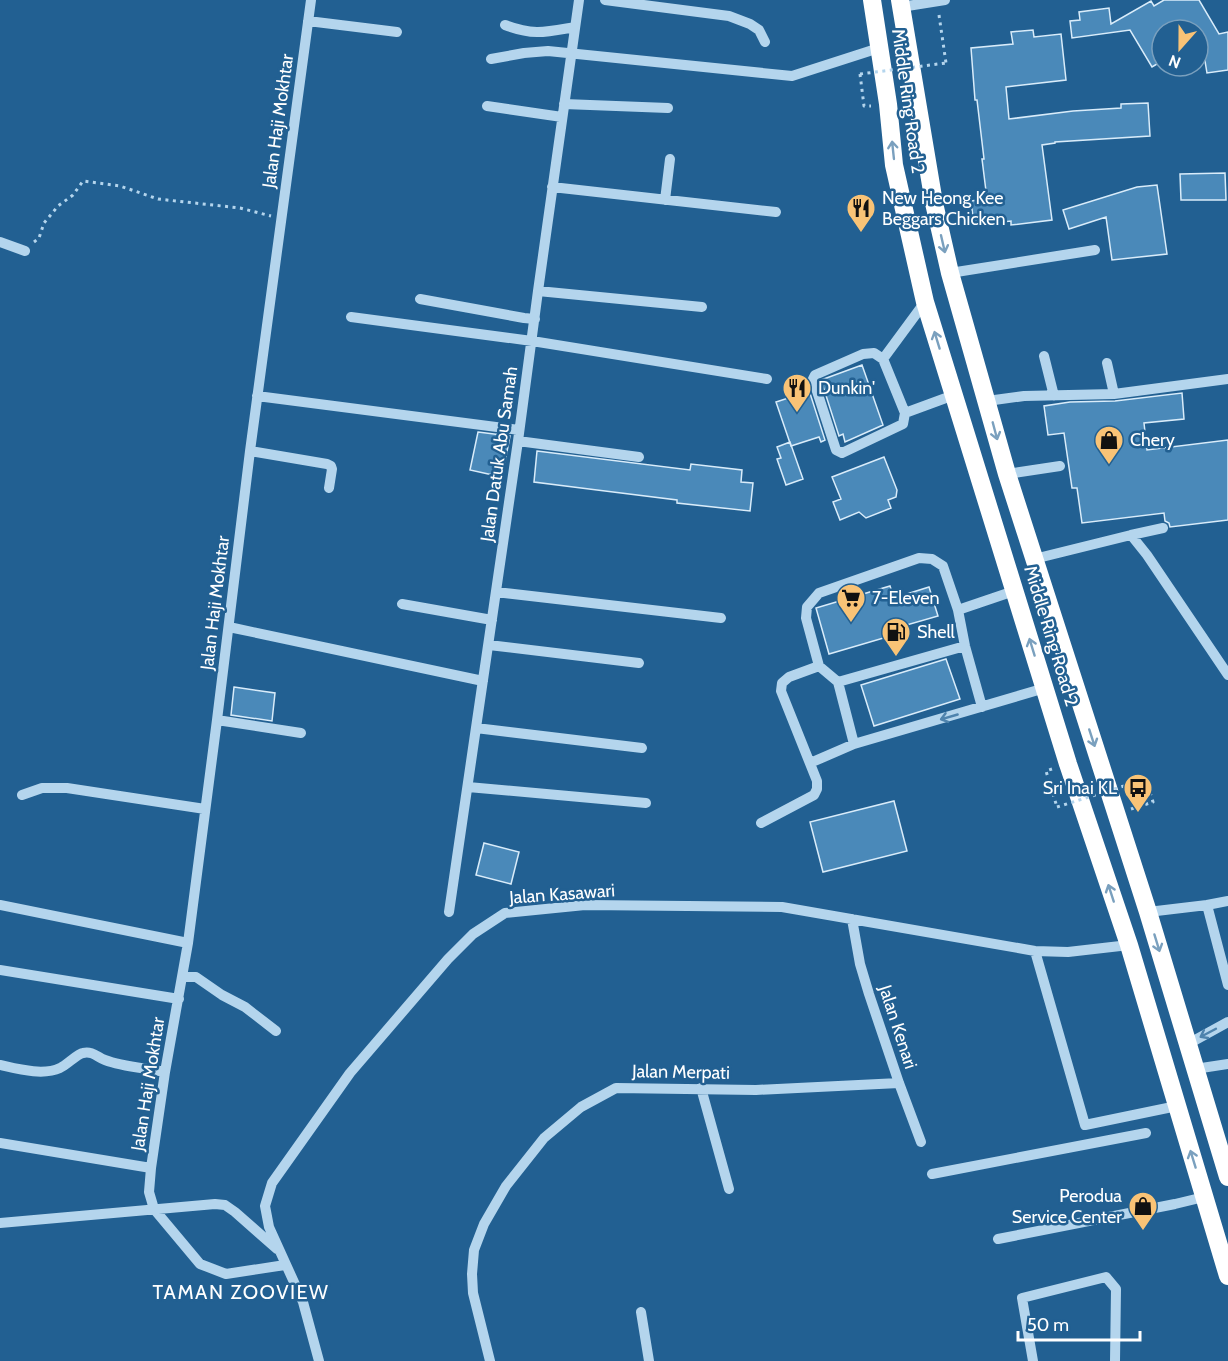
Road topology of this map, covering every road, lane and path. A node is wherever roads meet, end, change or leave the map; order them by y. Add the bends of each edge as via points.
1 (311, 0) edge
2 (579, 0) edge
3 (605, 0) edge
4 (872, 0) edge
5 (945, 0) edge
6 (900, 3) edge
7 (308, 21) junction
8 (940, 24) dead end
9 (505, 25) dead end
10 (575, 27) junction
11 (397, 32) dead end
12 (765, 42) dead end
13 (879, 48) junction
14 (571, 53) junction
15 (491, 59) dead end
16 (564, 104) junction
17 (487, 106) dead end
18 (864, 106) dead end
19 (668, 108) dead end
20 (562, 117) junction
21 (670, 159) dead end
22 (552, 187) junction
23 (665, 200) junction
24 (776, 212) dead end
25 (281, 218) junction
26 (0, 242) edge
27 (1095, 250) dead end
28 (25, 251) joint
29 (950, 273) junction
30 (538, 291) junction
31 (420, 300) dead end
32 (925, 302) junction
33 (702, 307) dead end
34 (351, 317) dead end
35 (534, 319) junction
36 (532, 341) junction
37 (1044, 356) dead end
38 (883, 359) junction
39 (1107, 363) dead end
40 (767, 379) dead end
41 (1228, 380) edge
42 (1114, 394) junction
43 (954, 395) junction
44 (257, 396) junction
45 (1054, 396) junction
46 (987, 401) junction
47 (905, 413) junction
48 (519, 436) junction
49 (250, 451) junction
50 (639, 456) dead end
51 (1060, 466) dead end
52 (1007, 474) junction
53 (329, 488) dead end
54 (1163, 528) dead end
55 (1131, 535) junction
56 (1034, 559) junction
57 (1014, 591) junction
58 (496, 592) junction
59 (402, 604) dead end
60 (958, 610) junction
61 (721, 618) dead end
62 (492, 620) junction
63 (229, 627) junction
64 (489, 645) junction
65 (965, 646) junction
66 (639, 663) dead end
67 (819, 666) junction
68 (1228, 675) edge
69 (483, 681) junction
70 (838, 682) junction
71 (1045, 688) junction
72 (982, 707) junction
73 (217, 720) junction
74 (476, 728) junction
75 (301, 733) dead end
76 (854, 744) junction
77 (642, 748) dead end
78 (810, 763) junction
79 (1046, 771) dead end
80 (468, 787) junction
81 (22, 795) dead end
82 (646, 803) dead end
83 (205, 809) junction
84 (1116, 813) junction
85 (761, 823) dead end
86 (1228, 901) edge
87 (0, 905) edge
88 (1206, 905) junction
89 (449, 912) dead end
90 (1148, 912) junction
91 (852, 919) junction
92 (188, 943) junction
93 (1129, 945) junction
94 (1035, 951) junction
95 (0, 970) edge
96 (183, 977) junction
97 (1227, 980) edge
98 (179, 999) junction
99 (1228, 1022) edge
100 (276, 1031) dead end
101 (1188, 1044) junction
102 (1228, 1064) edge
103 (0, 1065) edge
104 (1195, 1069) junction
105 (165, 1072) junction
106 (899, 1083) junction
107 (700, 1088) junction
108 (1177, 1106) junction
109 (1085, 1125) junction
110 (1146, 1133) dead end
111 (921, 1142) dead end
112 (0, 1143) edge
113 (1089, 1144) junction
114 (151, 1168) junction
115 (932, 1174) dead end
116 (1228, 1177) edge
117 (729, 1189) dead end
118 (1204, 1197) junction
119 (154, 1209) junction
120 (0, 1223) edge
121 (998, 1239) dead end
122 (279, 1252) junction
123 (285, 1265) junction
124 (1228, 1276) edge
125 (641, 1312) dead end
126 (319, 1361) edge
127 (490, 1361) edge
128 (649, 1361) edge
129 (1033, 1361) edge
130 (1115, 1361) edge

1 - 7 street, Jalan Haji Mokhtar
2 - 10 street, Jalan Datuk Abu Samah
3 - 12 street via 729,16 759,30
4 - 13 highway, Middle Ring Road 2
5 - 6 street
6 -> 29 highway, Middle Ring Road 2
7 - 11 street
7 - 25 street, Jalan Haji Mokhtar
8 - 18 path, bridge via 946,63 860,74
9 - 10 street via 522,32 541,33
10 - 14 street, Jalan Datuk Abu Samah
13 - 14 street via 792,76
32 -> 13 highway, Middle Ring Road 2 via 894,165
14 - 15 street via 548,51
14 - 16 street, Jalan Datuk Abu Samah
16 - 19 street
16 - 20 street, Jalan Datuk Abu Samah
17 - 20 street
20 - 22 street, Jalan Datuk Abu Samah
21 - 23 street
22 - 23 street
22 - 30 street, Jalan Datuk Abu Samah
23 - 24 street
25 - 28 path via 240,208 158,199 120,186 83,181 58,206 44,223 39,238
25 - 44 street, Jalan Haji Mokhtar
26 - 28 street
27 - 29 street
29 - 46 highway, Middle Ring Road 2
30 - 33 street
30 - 35 street, Jalan Datuk Abu Samah
31 - 35 street
32 - 38 street
43 -> 32 highway, Middle Ring Road 2
34 - 36 street
35 - 36 street, Jalan Datuk Abu Samah
36 - 40 street
36 - 48 street, Jalan Datuk Abu Samah
37 - 45 street
38 - 47 street
38 - 47 street via 874,353 863,354 815,375 813,379 836,450 842,453 903,424
39 - 42 street
41 - 42 street
42 - 45 street
43 - 47 street
43 - 57 highway, Middle Ring Road 2
44 - 48 street
44 - 49 street, Jalan Haji Mokhtar
45 - 46 street
46 -> 52 highway, Middle Ring Road 2
48 - 50 street
48 - 58 street, Jalan Datuk Abu Samah
49 - 53 street via 327,464 332,470
49 - 63 street, Jalan Haji Mokhtar
51 - 52 street
52 - 56 highway, Middle Ring Road 2
54 - 55 street
55 - 56 street
55 - 68 street
56 -> 84 highway, Middle Ring Road 2
57 - 60 street
71 -> 57 highway, Middle Ring Road 2
58 - 61 street
58 - 62 street, Jalan Datuk Abu Samah
59 - 62 street
60 - 65 street
60 - 67 street via 943,566 932,559 919,558 819,593 807,607 806,618
62 - 64 street, Jalan Datuk Abu Samah
63 - 69 street
63 - 73 street, Jalan Haji Mokhtar
64 - 66 street
64 - 69 street, Jalan Datuk Abu Samah
65 - 70 street
65 - 72 street
67 - 70 street
67 - 78 street via 789,677 782,683 781,691
69 - 74 street, Jalan Datuk Abu Samah
70 - 76 street
71 - 72 street
93 -> 71 highway, Middle Ring Road 2
72 -> 76 street
73 - 75 street
73 - 83 street, Jalan Haji Mokhtar
74 - 77 street
74 - 80 street, Jalan Datuk Abu Samah
76 - 78 street
78 - 85 street via 817,781 814,795
79 - 84 path, bridge via 1057,807 1146,779 1153,802
80 - 82 street
80 - 89 street, Jalan Datuk Abu Samah
81 - 83 street via 42,788 67,788
83 - 92 street, Jalan Haji Mokhtar
84 - 90 highway, Middle Ring Road 2
86 - 88 street
87 - 92 street
88 - 90 street
88 - 97 street
90 -> 101 highway, Middle Ring Road 2
91 - 94 street, Jalan Kasawari
91 - 106 street, Jalan Kenari via 860,964
91 - 122 street, Jalan Kasawari via 782,907 585,905 505,913 473,934 440,968 350,1073 272,1182 265,1206
92 - 96 street, Jalan Haji Mokhtar
93 - 94 street, Jalan Kasawari via 1068,952
93 - 108 highway, Middle Ring Road 2
94 - 109 street
95 - 98 street
96 - 98 street, Jalan Haji Mokhtar
96 - 100 street via 196,977
98 - 105 street, Jalan Haji Mokhtar
99 -> 101 street
101 - 104 highway, Middle Ring Road 2
102 - 104 street
103 - 105 street via 44,1071 59,1069 82,1053 94,1053 105,1060
104 - 116 highway, Middle Ring Road 2
105 - 114 street, Jalan Haji Mokhtar
106 - 107 street, Jalan Merpati via 756,1090
106 - 111 street, Jalan Kenari
107 - 117 street
107 - 127 street, Jalan Merpati via 616,1088 581,1107 544,1138 506,1186 474,1250 473,1293
108 - 109 street
118 -> 108 highway, Middle Ring Road 2
109 - 113 street
110 - 113 street
112 - 114 street
113 - 115 street
114 - 119 street, Jalan Haji Mokhtar via 149,1192
118 - 121 street
118 - 124 highway, Middle Ring Road 2
119 - 120 street
119 - 122 street via 225,1205
119 - 123 street via 200,1264 226,1274
122 - 123 street, Jalan Kasawari
123 - 126 street, Jalan Kasawari via 303,1302
125 - 128 street
129 - 130 street via 1022,1298 1106,1277 1116,1289

